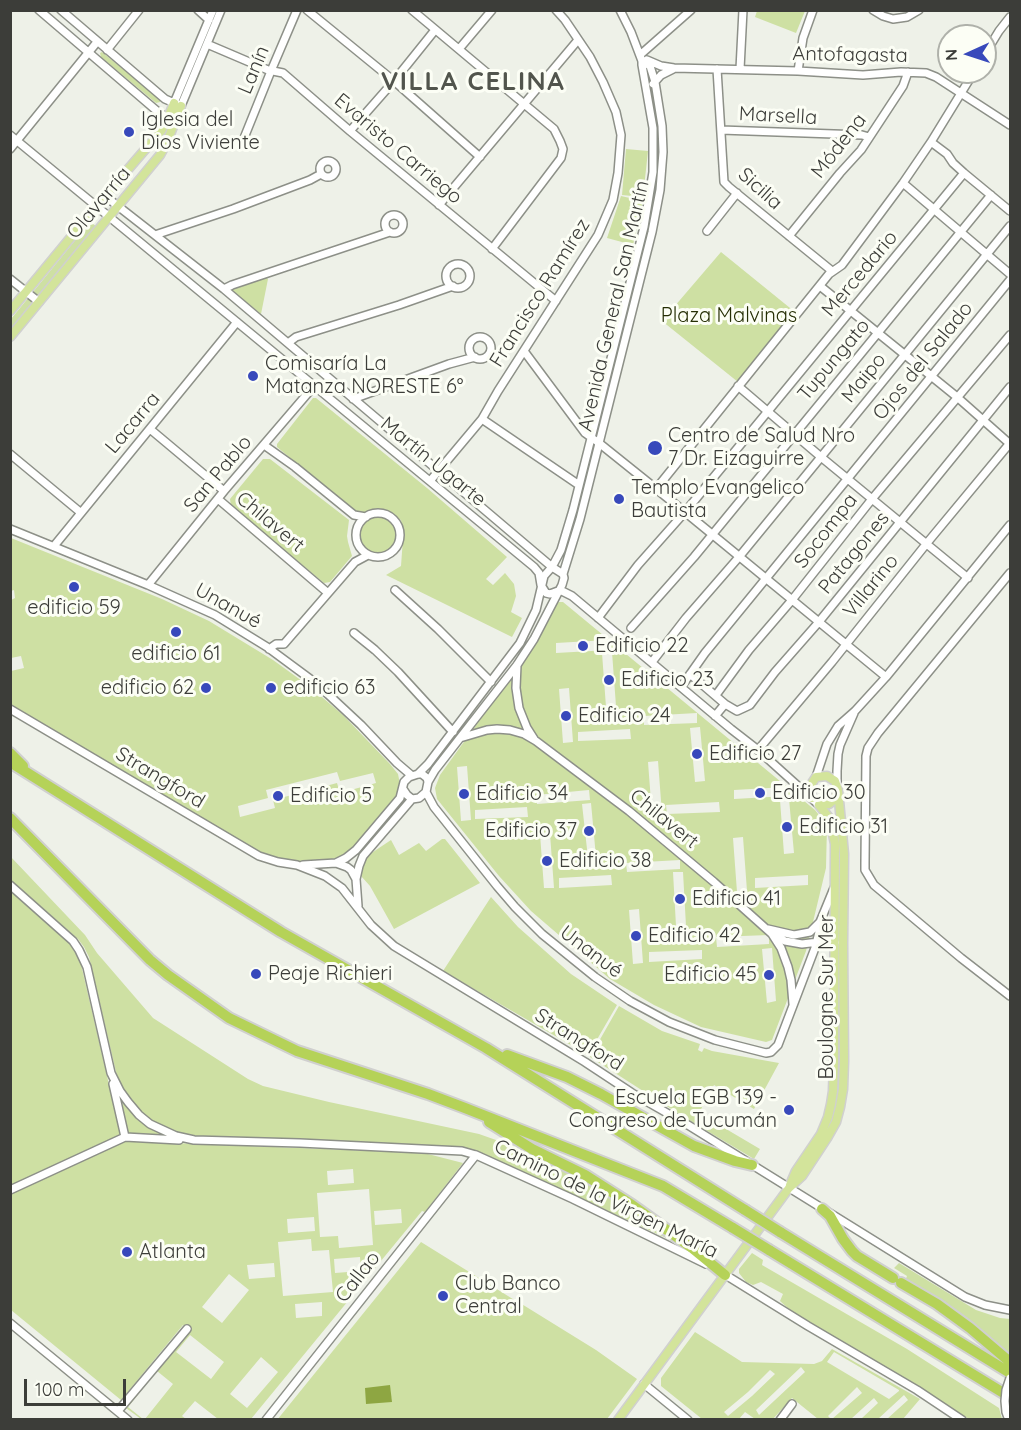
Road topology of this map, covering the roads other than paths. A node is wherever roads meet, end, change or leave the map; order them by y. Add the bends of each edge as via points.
1 (39, 10) edge
2 (61, 10) edge
3 (139, 10) edge
4 (198, 10) edge
5 (213, 10) edge
6 (221, 10) edge
7 (297, 10) edge
8 (307, 10) edge
9 (412, 10) edge
10 (492, 10) edge
11 (556, 10) edge
12 (620, 10) edge
13 (691, 10) edge
14 (743, 10) edge
15 (813, 10) edge
16 (873, 10) edge
17 (919, 10) edge
18 (1011, 17) edge
19 (209, 20) junction
20 (435, 30) junction
21 (997, 34) edge
22 (578, 40) junction
23 (98, 42) junction
24 (207, 44) junction
25 (459, 49) junction
26 (107, 50) junction
27 (89, 52) junction
28 (641, 58) junction
29 (674, 68) junction
30 (717, 69) junction
31 (740, 69) junction
32 (271, 70) junction
33 (798, 71) junction
34 (908, 72) junction
35 (394, 81) junction
36 (655, 81) junction
37 (967, 84) edge
38 (962, 93) junction
39 (647, 94) junction
40 (525, 104) junction
41 (177, 105) junction
42 (171, 121) junction
43 (1009, 122) edge
44 (721, 130) junction
45 (350, 131) junction
46 (10, 135) edge
47 (869, 137) junction
48 (17, 140) junction
49 (931, 141) junction
50 (242, 143) dead end
51 (10, 149) edge
52 (480, 157) junction
53 (964, 173) junction
54 (321, 174) dead end
55 (903, 183) junction
56 (737, 193) junction
57 (991, 195) junction
58 (105, 196) junction
59 (98, 205) junction
60 (439, 205) junction
61 (118, 206) junction
62 (935, 210) junction
63 (1011, 211) edge
64 (109, 216) junction
65 (1011, 226) edge
66 (708, 231) dead end
67 (390, 232) dead end
68 (960, 232) junction
69 (155, 235) junction
70 (789, 236) junction
71 (492, 249) junction
72 (988, 255) junction
73 (832, 272) junction
74 (1011, 274) edge
75 (10, 279) edge
76 (1011, 280) edge
77 (453, 286) dead end
78 (820, 286) junction
79 (224, 289) junction
80 (26, 292) junction
81 (556, 301) junction
82 (39, 303) junction
83 (10, 311) edge
84 (851, 311) junction
85 (237, 322) junction
86 (878, 332) junction
87 (1011, 335) edge
88 (10, 337) edge
89 (288, 343) junction
90 (524, 351) junction
91 (904, 356) junction
92 (475, 357) dead end
93 (931, 377) junction
94 (314, 386) junction
95 (738, 386) junction
96 (1011, 387) edge
97 (957, 398) junction
98 (353, 399) junction
99 (768, 411) junction
100 (482, 419) junction
101 (983, 420) junction
102 (150, 429) junction
103 (794, 434) junction
104 (591, 438) junction
105 (599, 443) junction
106 (1010, 443) edge
107 (264, 445) junction
108 (10, 454) edge
109 (821, 457) junction
110 (438, 471) junction
111 (848, 479) junction
112 (430, 481) junction
113 (579, 485) junction
114 (656, 489) junction
115 (224, 491) junction
116 (218, 499) junction
117 (872, 499) junction
118 (80, 512) junction
119 (686, 512) junction
120 (354, 515) junction
121 (366, 517) junction
122 (901, 522) junction
123 (1011, 525) edge
124 (10, 529) edge
125 (357, 529) junction
126 (711, 534) junction
127 (357, 542) junction
128 (927, 543) junction
129 (54, 546) junction
130 (368, 555) junction
131 (739, 557) junction
132 (356, 562) junction
133 (552, 567) junction
134 (1011, 573) edge
135 (563, 574) junction
136 (968, 578) junction
137 (765, 579) junction
138 (148, 585) junction
139 (541, 585) junction
140 (395, 590) dead end
141 (560, 590) junction
142 (328, 593) junction
143 (792, 600) junction
144 (598, 618) junction
145 (818, 623) junction
146 (631, 628) dead end
147 (354, 633) dead end
148 (284, 644) junction
149 (845, 645) junction
150 (270, 649) junction
151 (282, 658) junction
152 (652, 662) junction
153 (517, 665) junction
154 (690, 674) junction
155 (886, 677) junction
156 (491, 682) junction
157 (681, 687) junction
158 (716, 695) junction
159 (725, 704) junction
160 (10, 709) edge
161 (855, 711) junction
162 (715, 716) junction
163 (453, 732) junction
164 (460, 738) junction
165 (536, 741) junction
166 (758, 750) junction
167 (10, 753) edge
168 (10, 762) edge
169 (397, 763) junction
170 (415, 774) junction
171 (33, 777) junction
172 (815, 778) junction
173 (428, 782) junction
174 (404, 786) junction
175 (799, 786) junction
176 (838, 788) junction
177 (426, 792) junction
178 (416, 798) junction
179 (812, 798) junction
180 (819, 805) junction
181 (434, 807) junction
182 (10, 818) edge
183 (336, 863) junction
184 (297, 866) junction
185 (356, 879) junction
186 (836, 884) junction
187 (10, 885) edge
188 (358, 907) junction
189 (823, 916) junction
190 (766, 928) junction
191 (816, 943) junction
192 (835, 943) junction
193 (1011, 996) edge
194 (793, 1008) junction
195 (486, 1048) junction
196 (111, 1073) junction
197 (465, 1108) junction
198 (125, 1137) junction
199 (195, 1140) junction
200 (476, 1155) junction
201 (752, 1165) junction
202 (789, 1188) junction
203 (10, 1190) edge
204 (822, 1209) junction
205 (725, 1275) junction
206 (1011, 1310) edge
207 (10, 1323) edge
208 (187, 1329) dead end
209 (1011, 1362) edge
210 (1011, 1373) edge
211 (1011, 1378) edge
212 (644, 1384) junction
213 (1011, 1397) edge
214 (792, 1404) dead end
215 (118, 1411) junction
216 (128, 1419) edge
217 (266, 1419) edge
218 (618, 1419) edge
219 (688, 1419) edge
220 (780, 1419) edge
221 (962, 1419) edge
222 (1009, 1419) edge

1 - 27 street
2 - 23 street
3 - 26 street
4 - 19 street
5 - 19 street, Olavarría
6 - 24 street, Olavarría
7 - 32 street, Lanín
8 - 35 street
9 - 20 street
10 - 25 street
11 - 22 street, Francisco Ramírez
12 - 28 street
13 - 28 street
14 - 31 street
15 - 33 street via 803,38
16 - 17 street via 893,19
18 - 21 street
19 - 41 street, Olavarría
20 - 25 street
20 - 35 street
22 - 40 street
22 - 81 street, Francisco Ramírez via 616,112 621,135 618,173 613,200 598,235
23 - 26 street
23 - 27 street
24 - 32 street, Evaristo Carriego
24 - 41 street, Olavarría
25 - 40 street
26 - 41 street
27 - 42 street
27 - 48 street
28 - 29 street, Antofagasta
28 - 36 street, Avenida General San Martín via 650,66
28 - 39 street, Avenida General San Martín
29 - 30 street, Antofagasta
29 - 36 street
30 - 31 street, Antofagasta
30 - 44 street, Sicilia
31 - 33 street, Antofagasta
32 - 45 street, Evaristo Carriego via 283,73
32 - 50 street, Lanín
33 - 34 street, Antofagasta via 863,75
34 - 38 street, Antofagasta via 936,76
34 - 47 street, Módena
35 - 45 street
35 - 52 street
36 - 39 street
36 - 105 street, Avenida General San Martín via 663,153 660,190
37 - 38 street
38 - 43 street, Antofagasta
38 - 49 street
39 - 104 street, Avenida General San Martín via 654,153 648,209
40 - 52 street
40 - 71 street via 554,129 563,149 561,158
41 - 42 main road, Olavarría
42 - 58 main road, Olavarría
42 - 61 main road, Olavarría via 160,155
44 - 47 street, Marsella
44 - 56 street, Sicilia via 723,177 726,185
45 - 60 street, Evaristo Carriego
46 - 48 street, Martín Ugarte
47 - 70 street, Módena
48 - 51 street
48 - 59 street, Martín Ugarte
49 - 53 street
49 - 55 street
52 - 60 street
53 - 57 street
53 - 62 street, Mercedario
54 - 69 street
55 - 62 street
55 - 73 street via 842,265
56 - 66 street
56 - 70 street, Sicilia
57 - 63 street
57 - 68 street, Tupungato
58 - 59 main road, Olavarría
58 - 61 street, Martín Ugarte
59 - 64 street, Martín Ugarte
59 - 80 main road, Olavarría
60 - 71 street, Evaristo Carriego
61 - 64 main road, Olavarría
61 - 69 street, Martín Ugarte
62 - 68 street
62 - 84 street, Mercedario
64 - 82 main road, Olavarría
64 - 85 street, Martín Ugarte
65 - 72 street, Maipo
67 - 79 street
68 - 72 street
68 - 86 street, Tupungato
69 - 79 street, Martín Ugarte
70 - 73 street, Sicilia
71 - 81 street, Evaristo Carriego
72 - 74 street
72 - 91 street, Maipo
73 - 78 street
75 - 80 street
76 - 93 street, Ojos del Salado
77 - 89 street via 296,336
78 - 84 street
78 - 95 street
79 - 89 street, Martín Ugarte
80 - 82 street
80 - 83 main road, Olavarría
81 - 90 street, Francisco Ramírez
82 - 88 main road, Olavarría
84 - 86 street
84 - 99 street, Mercedario
85 - 94 street, Martín Ugarte
85 - 102 street, Lacarra
86 - 91 street
86 - 103 street, Tupungato
87 - 97 street, Socompa
89 - 98 street, Martín Ugarte
90 - 100 street, Francisco Ramírez
90 - 104 street via 581,430
91 - 93 street
91 - 109 street, Maipo
92 - 98 street
93 - 97 street
93 - 111 street, Ojos del Salado
94 - 107 street, San Pablo
94 - 112 street, Martín Ugarte
95 - 99 street
95 - 114 street
96 - 101 street, Patagones
97 - 101 street
97 - 117 street, Socompa
98 - 110 street, Martín Ugarte
99 - 103 street
99 - 119 street, Mercedario
100 - 110 street, Francisco Ramírez
100 - 113 street
101 - 106 street
101 - 122 street, Patagones
102 - 115 street, Chilavert
102 - 118 street, Lacarra
103 - 109 street
103 - 126 street, Tupungato
104 - 105 street
104 - 113 street, Avenida General San Martín
105 - 114 street
105 - 135 street, Avenida General San Martín
106 - 128 street, Villarino
107 - 115 street, San Pablo
107 - 120 street
108 - 118 street
109 - 111 street
109 - 131 street, Maipo
110 - 112 street, Francisco Ramírez
110 - 133 street, Martín Ugarte
111 - 117 street
111 - 137 street, Ojos del Salado
112 - 139 street, Martín Ugarte via 534,567
113 - 133 street, Avenida General San Martín via 567,533
114 - 119 street
115 - 116 street, San Pablo
116 - 138 street, San Pablo
116 - 142 street, Chilavert
117 - 122 street
117 - 143 street, Socompa
118 - 129 street, Lacarra
119 - 126 street
119 - 144 street, Mercedario
120 - 121 street
120 - 125 street
121 - 125 street
121 - 130 street via 379,513 391,518 400,535 397,547 387,556
122 - 128 street
122 - 145 street, Patagones
123 - 136 street, Boulogne Sur Mer
124 - 129 street, Unanué
125 - 127 street
126 - 131 street
126 - 146 street, Tupungato
127 - 130 street
127 - 132 street
128 - 136 street
128 - 149 street, Villarino
129 - 138 street, Unanué
130 - 132 street
131 - 137 street
131 - 152 street, Maipo
132 - 142 street
133 - 135 street, Martín Ugarte
133 - 139 street, Avenida General San Martín
134 - 193 street via 868,748 865,870 874,885
135 - 141 street, Avenida General San Martín
136 - 155 street, Boulogne Sur Mer
137 - 143 street
137 - 154 street, Ojos del Salado
138 - 150 street, Unanué via 214,615
139 - 141 street via 546,593
139 - 156 street, Avenida General San Martín via 536,610 520,643
140 - 156 street
141 - 144 street
141 - 153 street, Avenida General San Martín
142 - 148 street
143 - 145 street
143 - 158 street, Socompa
144 - 152 street
145 - 149 street
145 - 159 street, Patagones via 750,705 736,711
147 - 163 street via 398,672
148 - 150 street
148 - 151 street
149 - 155 street
149 - 166 street, Villarino
150 - 151 street, Unanué
151 - 169 street, Unanué via 340,704
152 - 157 street
153 - 164 street, Avenida General San Martín
153 - 165 street, Chilavert via 519,708
154 - 157 street, Ojos del Salado
154 - 158 street
155 - 161 street, Boulogne Sur Mer
156 - 163 street, Avenida General San Martín
157 - 162 street
158 - 159 street
159 - 162 street
160 - 184 street, Strangford via 259,856
161 - 172 street, Boulogne Sur Mer via 831,735
161 - 176 street, Boulogne Sur Mer via 838,754
162 - 166 street
163 - 170 street, Avenida General San Martín
164 - 165 street, Chilavert via 503,729
164 - 173 street, Avenida General San Martín
165 - 190 street, Chilavert via 629,811
166 - 175 street
167 - 171 highway
168 - 171 highway
169 - 170 street, Unanué
169 - 174 street, Unanué
170 - 173 street via 425,776
170 - 174 street
171 - 195 highway via 281,932
172 - 175 street
172 - 176 main road via 827,776
172 - 179 main road
173 - 177 street
174 - 178 street via 407,795
174 - 183 street via 400,798 356,850
175 - 179 street
176 - 180 main road via 833,802
176 - 202 main road, Boulogne Sur Mer via 844,854 843,1089 836,1122 802,1176
177 - 178 street
177 - 181 street, Unanué
178 - 181 street, Unanué
178 - 185 street via 363,856
179 - 180 street
180 - 186 main road, Boulogne Sur Mer via 834,831
181 - 194 street, Unanué via 530,922 557,948 642,1008 715,1040 766,1053 780,1043
182 - 197 highway via 150,960 229,1018 297,1051
183 - 184 street, Strangford
183 - 185 street via 348,867
184 - 188 street, Strangford via 335,882
185 - 188 street
186 - 189 street
186 - 192 main road, Boulogne Sur Mer
187 - 196 street, Camino de la Virgen María via 73,941 84,958
188 - 201 street, Strangford via 394,946
189 - 190 street via 814,929 804,934 787,935
189 - 191 street
190 - 191 street via 785,941
190 - 194 street via 777,940 784,957
191 - 192 street
191 - 194 street
192 - 202 main road, Boulogne Sur Mer via 831,1104 821,1134
195 - 201 highway via 567,1077 694,1146
195 - 210 highway, bridge
196 - 198 street, Camino de la Virgen María
196 - 199 street, Camino de la Virgen María via 120,1091 150,1124
197 - 205 highway via 531,1149 604,1187
197 - 213 highway, bridge via 663,1186
198 - 199 street, Camino de la Virgen María
198 - 203 street
199 - 200 street, Camino de la Virgen María via 450,1150
200 - 205 street, Camino de la Virgen María
200 - 217 street, Callao
201 - 202 street, Strangford
202 - 204 street, Strangford
202 - 205 main road, Boulogne Sur Mer
204 - 206 street, Strangford via 965,1297
204 - 209 highway via 857,1256 937,1304
205 - 212 main road, Boulogne Sur Mer
205 - 221 street, Camino de la Virgen María
207 - 215 street
208 - 215 street
211 - 222 street, bridge via 1005,1401
212 - 218 main road, Boulogne Sur Mer
212 - 219 street
214 - 220 street
215 - 216 street

